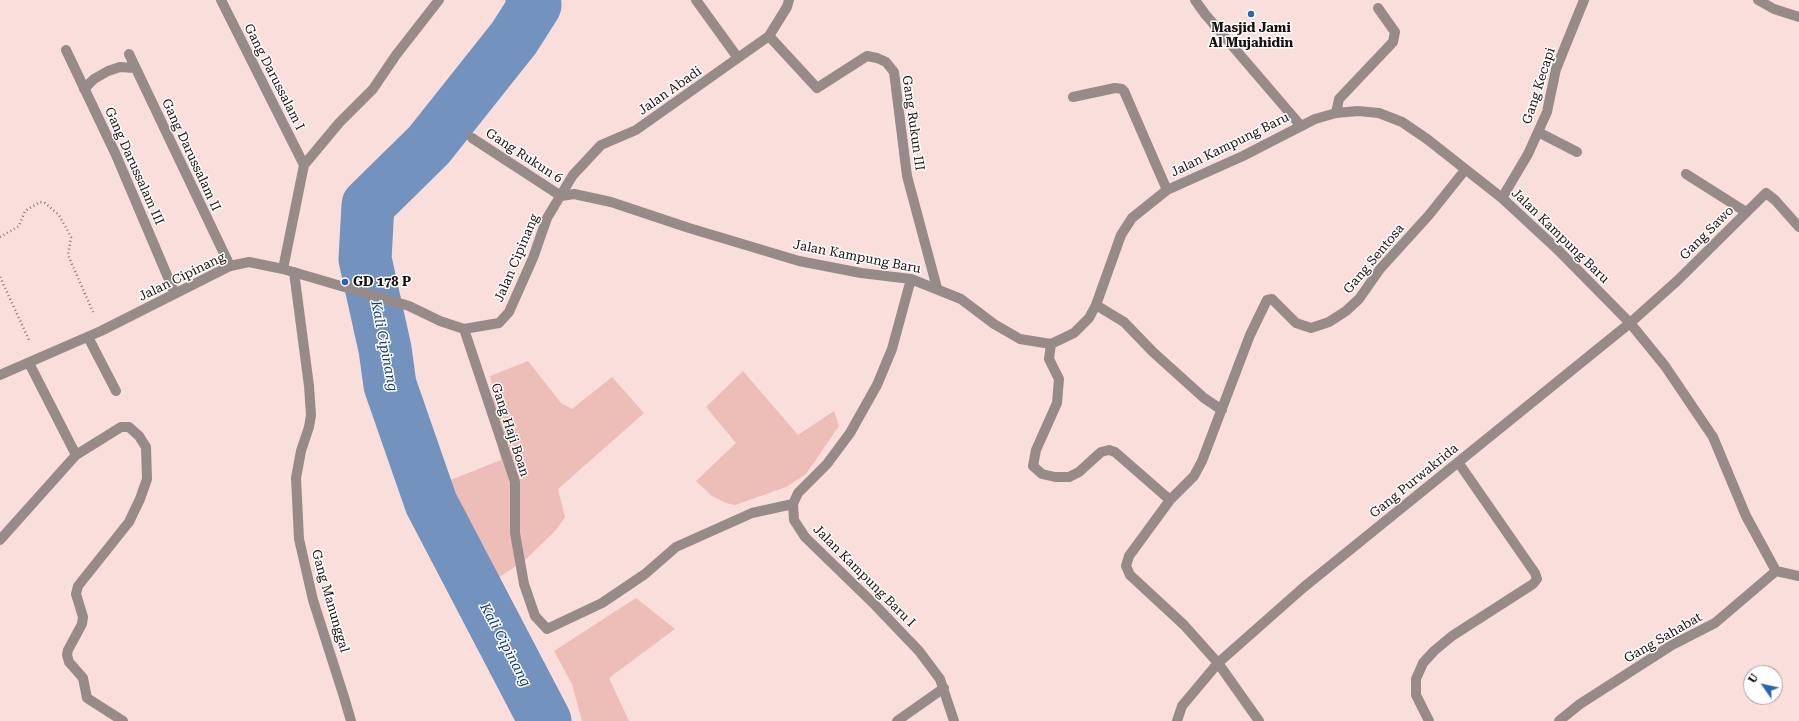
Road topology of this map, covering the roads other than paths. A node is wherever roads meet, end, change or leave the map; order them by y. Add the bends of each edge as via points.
1 (221, 0) edge
2 (439, 0) edge
3 (696, 0) edge
4 (789, 0) edge
5 (1195, 0) edge
6 (1584, 0) edge
7 (1758, 0) edge
8 (1378, 8) dead end
9 (1799, 17) edge
10 (769, 36) junction
11 (66, 50) dead end
12 (129, 54) dead end
13 (738, 58) junction
14 (135, 68) junction
15 (84, 89) junction
16 (1073, 97) dead end
17 (1336, 113) junction
18 (1301, 126) junction
19 (1538, 132) junction
20 (472, 138) dead end
21 (1577, 152) dead end
22 (304, 165) junction
23 (1465, 170) junction
24 (1686, 174) dead end
25 (1167, 190) junction
26 (562, 196) junction
27 (1502, 198) junction
28 (1746, 212) junction
29 (1799, 227) edge
30 (230, 266) junction
31 (283, 269) junction
32 (294, 272) junction
33 (911, 279) junction
34 (937, 288) junction
35 (175, 294) junction
36 (1096, 305) junction
37 (1630, 323) junction
38 (464, 329) junction
39 (88, 337) junction
40 (1051, 344) junction
41 (33, 361) junction
42 (0, 375) edge
43 (116, 391) dead end
44 (1222, 410) junction
45 (76, 455) junction
46 (1458, 462) junction
47 (1170, 500) junction
48 (793, 504) junction
49 (0, 540) edge
50 (1776, 571) junction
51 (1799, 576) edge
52 (1218, 663) junction
53 (944, 688) junction
54 (123, 721) edge
55 (350, 721) edge
56 (897, 721) edge
57 (954, 721) edge
58 (1177, 721) edge
59 (1259, 721) edge
60 (1429, 721) edge
61 (1559, 721) edge

1 - 22 street, Gang Darussalam I
2 - 22 street via 373,89 339,123
3 - 13 street
4 - 10 street, Jalan Abadi
5 - 18 street
6 - 19 street, Gang Kecapi via 1556,69 1547,112
7 - 9 street via 1774,9
8 - 17 street via 1394,32 1393,42 1339,99
10 - 13 street, Jalan Abadi
10 - 34 street, Gang Rukun III via 817,88 867,56 886,62 894,72 907,176
11 - 15 street, Gang Darussalam III
12 - 14 street, Gang Darussalam II
13 - 26 street, Jalan Abadi via 636,130 601,145 572,175
14 - 15 street via 120,67 108,71
14 - 30 street, Gang Darussalam II
15 - 35 street, Gang Darussalam III via 116,155
16 - 25 street via 1122,88
17 - 18 street, Jalan Kampung Baru
17 - 23 street, Jalan Kampung Baru via 1379,113 1402,122
18 - 25 street, Jalan Kampung Baru via 1243,156
19 - 21 street
19 - 27 street, Gang Kecapi
20 - 26 street, Gang Rukun 6
22 - 31 street
23 - 27 street, Jalan Kampung Baru
23 - 44 street, Gang Sentosa via 1429,215 1380,269 1359,299 1346,311 1329,322 1311,328 1296,323 1272,300 1268,300 1250,335
24 - 28 street
25 - 36 street, Jalan Kampung Baru via 1132,218 1121,235
26 - 33 street, Jalan Kampung Baru via 574,194 611,202 799,261 861,273
26 - 38 street, Jalan Cipinang via 547,218 533,258 509,312 499,323
27 - 37 street, Jalan Kampung Baru
28 - 29 street, Gang Sawo via 1766,193
28 - 37 street, Gang Sawo via 1677,281
30 - 31 street, Jalan Cipinang via 249,262
30 - 35 street, Jalan Cipinang
31 - 32 street, Jalan Cipinang
32 - 38 street, Jalan Cipinang via 409,306
32 - 55 street, Gang Manunggal via 311,415 296,478 299,539 313,600
33 - 34 street, Jalan Kampung Baru
33 - 48 street via 892,349 878,385 850,433 827,464 798,493
34 - 40 street, Jalan Kampung Baru via 961,299 994,324 1020,339
35 - 39 street, Jalan Cipinang
36 - 40 street, Jalan Kampung Baru via 1089,318 1074,333
36 - 44 street via 1124,322 1204,398
37 - 46 street, Gang Purwakrida
37 - 50 street, Jalan Kampung Baru via 1665,366 1713,437 1746,516
38 - 48 street, Gang Haji Boan via 515,482 515,533 524,584 534,616 547,629 602,603 645,574 676,547 752,513
39 - 41 street, Jalan Cipinang
39 - 43 street
40 - 47 street via 1049,359 1059,379 1057,403 1036,450 1033,466 1042,474 1069,477 1079,472 1101,452 1109,450
41 - 42 street, Jalan Cipinang
41 - 45 street
44 - 47 street, Gang Sentosa via 1194,476
45 - 49 street
45 - 54 street via 122,427 129,427 135,431 146,447 147,479 129,522 78,586 76,594 83,617 82,624 68,650 70,662 83,678 87,698
46 - 52 street, Gang Purwakrida via 1304,587
46 - 60 street via 1537,579 1452,636 1423,663 1416,679 1416,695
47 - 52 street, Gang Sentosa via 1129,556 1126,566 1130,575 1184,625
48 - 53 street, Jalan Kampung Baru I via 794,520 805,537 919,651
50 - 51 street
50 - 61 street, Gang Sahabat via 1715,623 1672,645 1580,704
52 - 58 street, Gang Purwakrida via 1182,706
52 - 59 street, Gang Sentosa
53 - 56 street
53 - 57 street, Jalan Kampung Baru I

